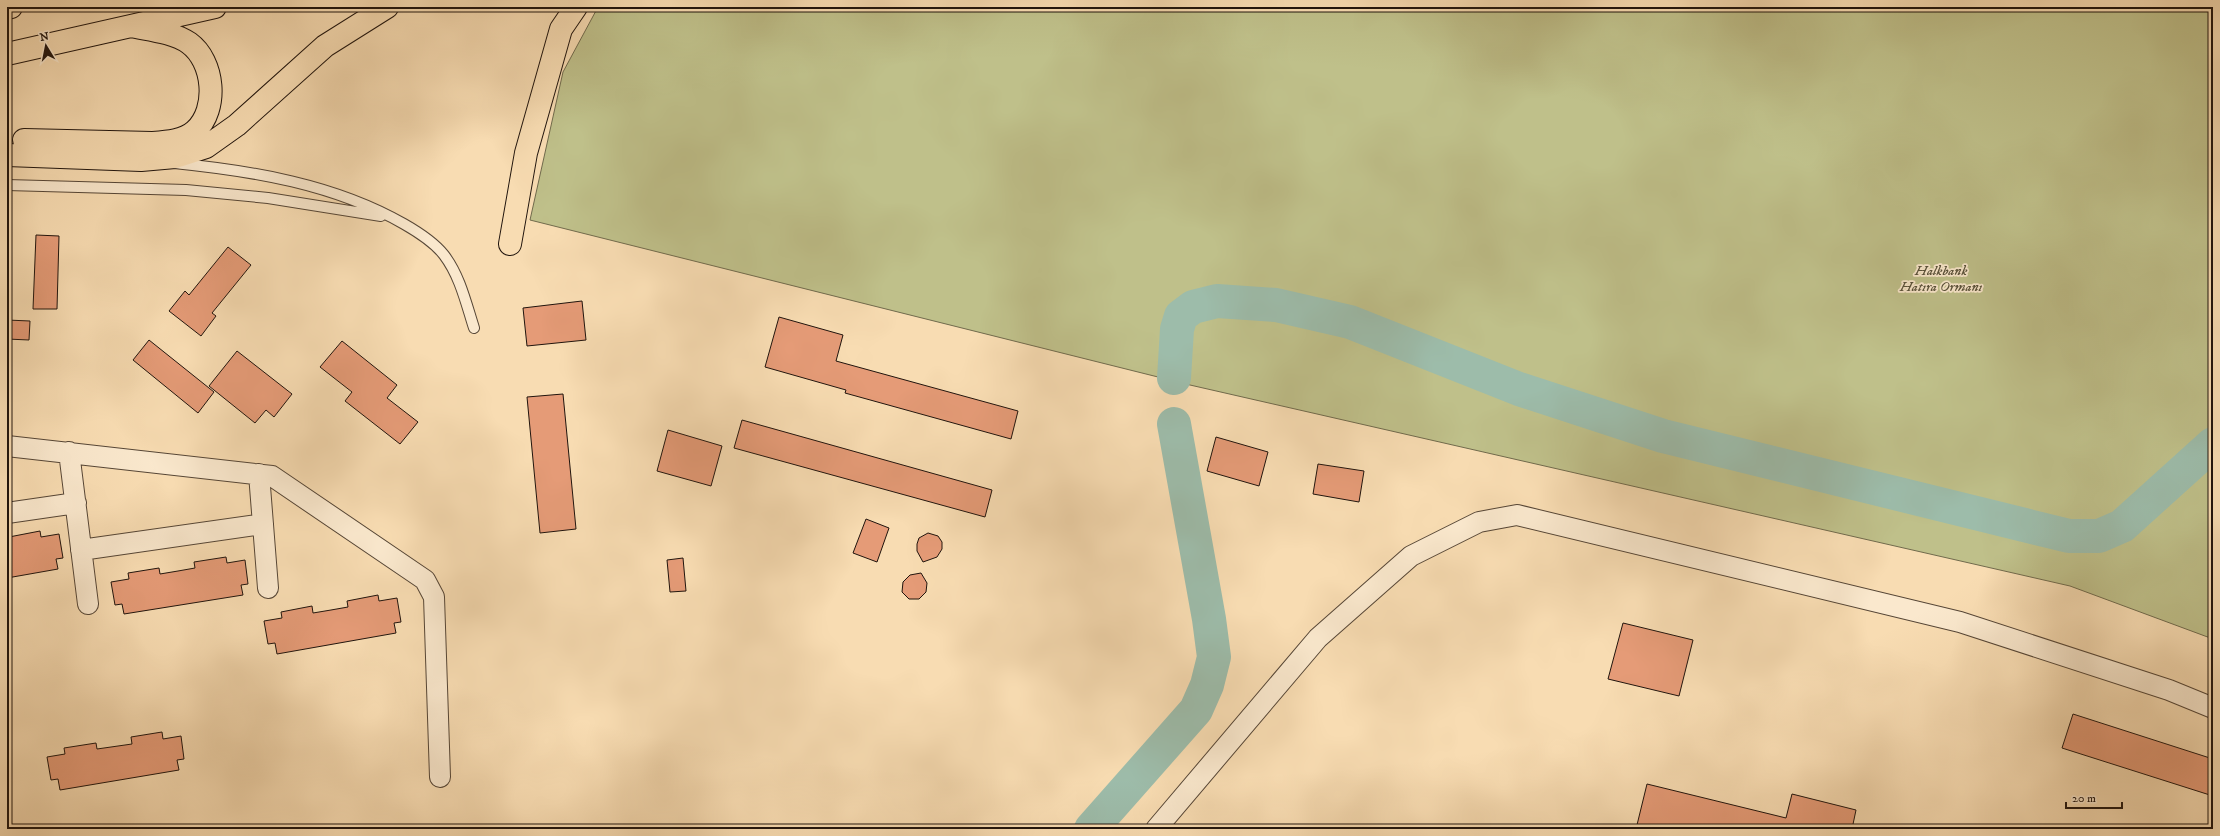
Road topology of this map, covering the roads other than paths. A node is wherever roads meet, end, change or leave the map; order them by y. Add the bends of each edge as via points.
1 (11, 7) edge
2 (215, 7) edge
3 (387, 7) edge
4 (576, 7) edge
5 (7, 8) edge
6 (131, 26) junction
7 (7, 54) edge
8 (7, 140) edge
9 (7, 155) edge
10 (141, 160) junction
11 (7, 185) edge
12 (392, 217) junction
13 (510, 244) dead end
14 (474, 328) dead end
15 (7, 446) edge
16 (69, 452) junction
17 (259, 474) junction
18 (76, 503) junction
19 (7, 512) edge
20 (263, 524) junction
21 (82, 550) junction
22 (268, 588) dead end
23 (88, 604) dead end
24 (2213, 708) edge
25 (440, 776) dead end
26 (1156, 829) edge

1 - 5 highway
2 - 6 highway
3 - 10 highway via 325,46 237,125 206,148 175,157
4 - 13 highway via 561,29 526,153
6 - 7 highway
6 - 8 highway via 180,38 198,51 203,59 210,83 210,99 201,124 195,132 172,141 152,143
9 - 10 highway
10 - 12 lane via 205,166 281,178 353,199
11 - 12 lane via 186,190 268,198
12 - 14 lane via 425,237 444,254 458,278
15 - 16 street
16 - 17 street
16 - 18 street
17 - 20 street
17 - 25 street via 272,476 425,580 434,597
18 - 19 street
18 - 21 street
20 - 21 street
20 - 22 street
21 - 23 street
24 - 26 street via 2169,690 1960,622 1517,515 1478,522 1411,556 1318,638

